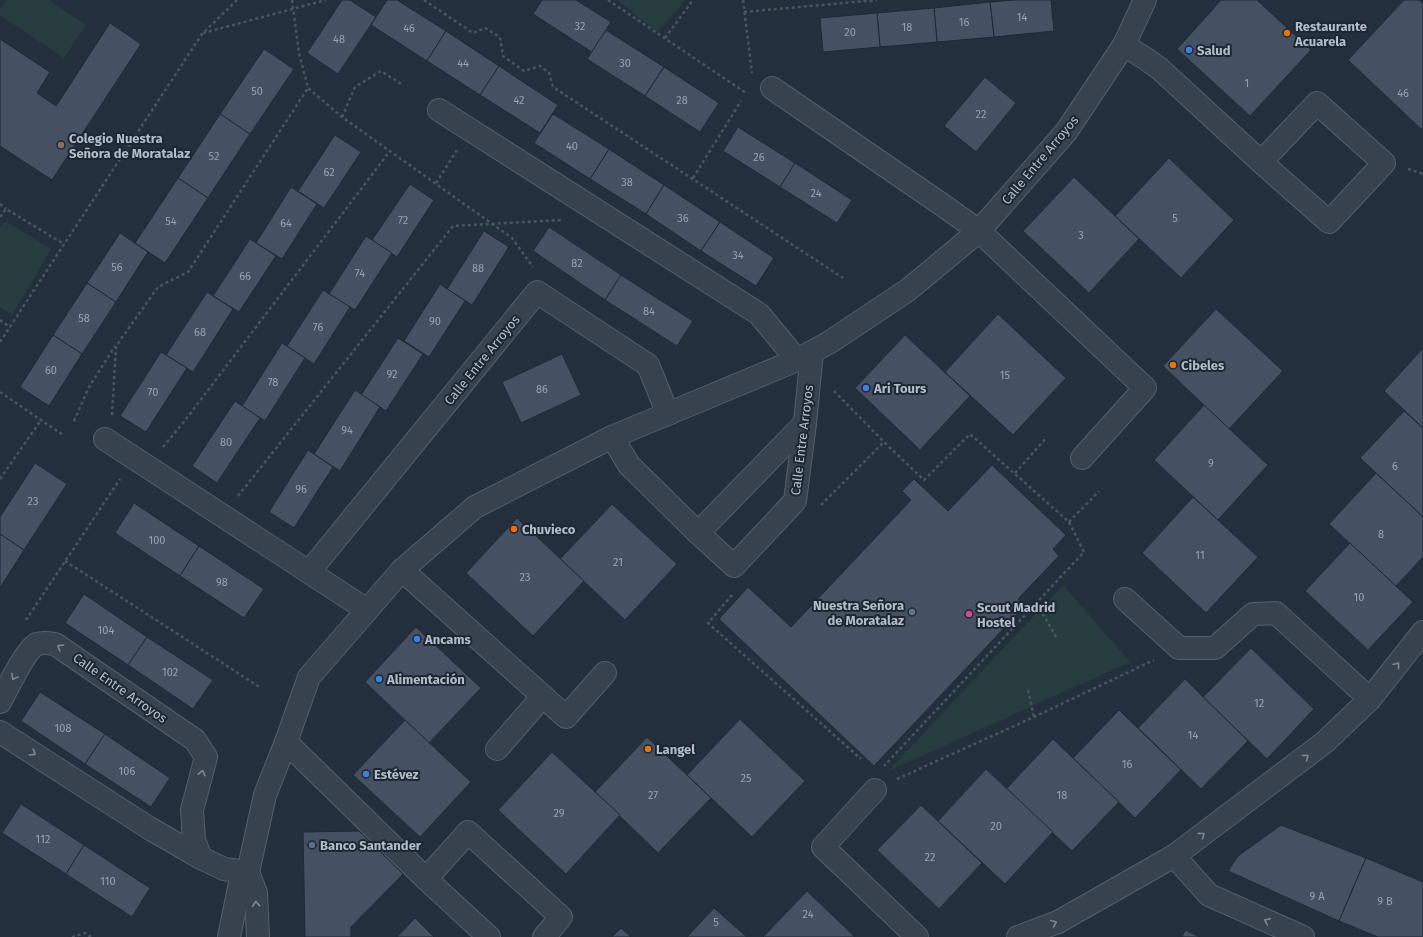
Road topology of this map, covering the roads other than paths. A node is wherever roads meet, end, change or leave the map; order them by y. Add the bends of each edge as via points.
1 (1145, 0) edge
2 (1124, 45) junction
3 (772, 88) dead end
4 (439, 110) dead end
5 (1261, 162) junction
6 (979, 231) junction
7 (805, 356) junction
8 (668, 414) junction
9 (805, 423) junction
10 (612, 437) junction
11 (105, 439) dead end
12 (1082, 458) dead end
13 (698, 533) junction
14 (402, 570) junction
15 (309, 572) junction
16 (1125, 599) dead end
17 (367, 610) junction
18 (1423, 632) edge
19 (605, 673) dead end
20 (543, 696) junction
21 (1370, 699) junction
22 (0, 702) edge
23 (0, 732) edge
24 (286, 742) junction
25 (497, 749) dead end
26 (875, 790) dead end
27 (192, 810) junction
28 (149, 828) junction
29 (1174, 856) junction
30 (200, 858) junction
31 (248, 872) junction
32 (426, 879) junction
33 (229, 937) edge
34 (258, 937) edge
35 (489, 937) edge
36 (544, 937) edge
37 (918, 937) edge
38 (1018, 937) edge
39 (1303, 937) edge

1 - 2 street, Calle Entre Arroyos
2 - 5 street via 1160,69
2 - 6 street, Calle Entre Arroyos via 1066,132
3 - 6 street
4 - 7 street via 759,314
5 - 5 street via 1329,222 1384,163 1317,102
6 - 7 street, Calle Entre Arroyos via 908,290
6 - 12 street via 1145,388
7 - 8 street, Calle Entre Arroyos
7 - 9 street, Calle Entre Arroyos
8 - 10 street, Calle Entre Arroyos
8 - 15 street, Calle Entre Arroyos via 648,365 537,292
9 - 13 street
9 - 13 street, Calle Entre Arroyos via 795,501 734,566
10 - 13 street, Calle Entre Arroyos via 629,465
10 - 14 street, Calle Entre Arroyos via 475,507
11 - 15 street
14 - 17 street, Calle Entre Arroyos
14 - 20 street
15 - 17 street
16 - 21 street via 1179,648 1215,648 1253,614 1276,613
17 - 24 street, Calle Entre Arroyos via 309,677
21 -> 18 street
19 - 20 street via 566,717
20 - 25 street
29 -> 21 street via 1325,742
27 -> 22 street, Calle Entre Arroyos via 206,757 195,740 55,644 43,642 35,645 27,653
23 -> 28 street
24 - 31 street, Calle Entre Arroyos via 265,795
24 - 32 street
26 - 37 street via 822,847
27 - 28 street via 180,821
27 - 30 street, Calle Entre Arroyos via 194,840
28 - 30 street
38 -> 29 street via 1058,922
39 -> 29 street via 1209,895
30 - 31 street via 224,869
31 - 33 street, Calle Entre Arroyos via 240,883
34 -> 31 street via 256,893
32 - 35 street
32 - 36 street via 468,832 561,917

